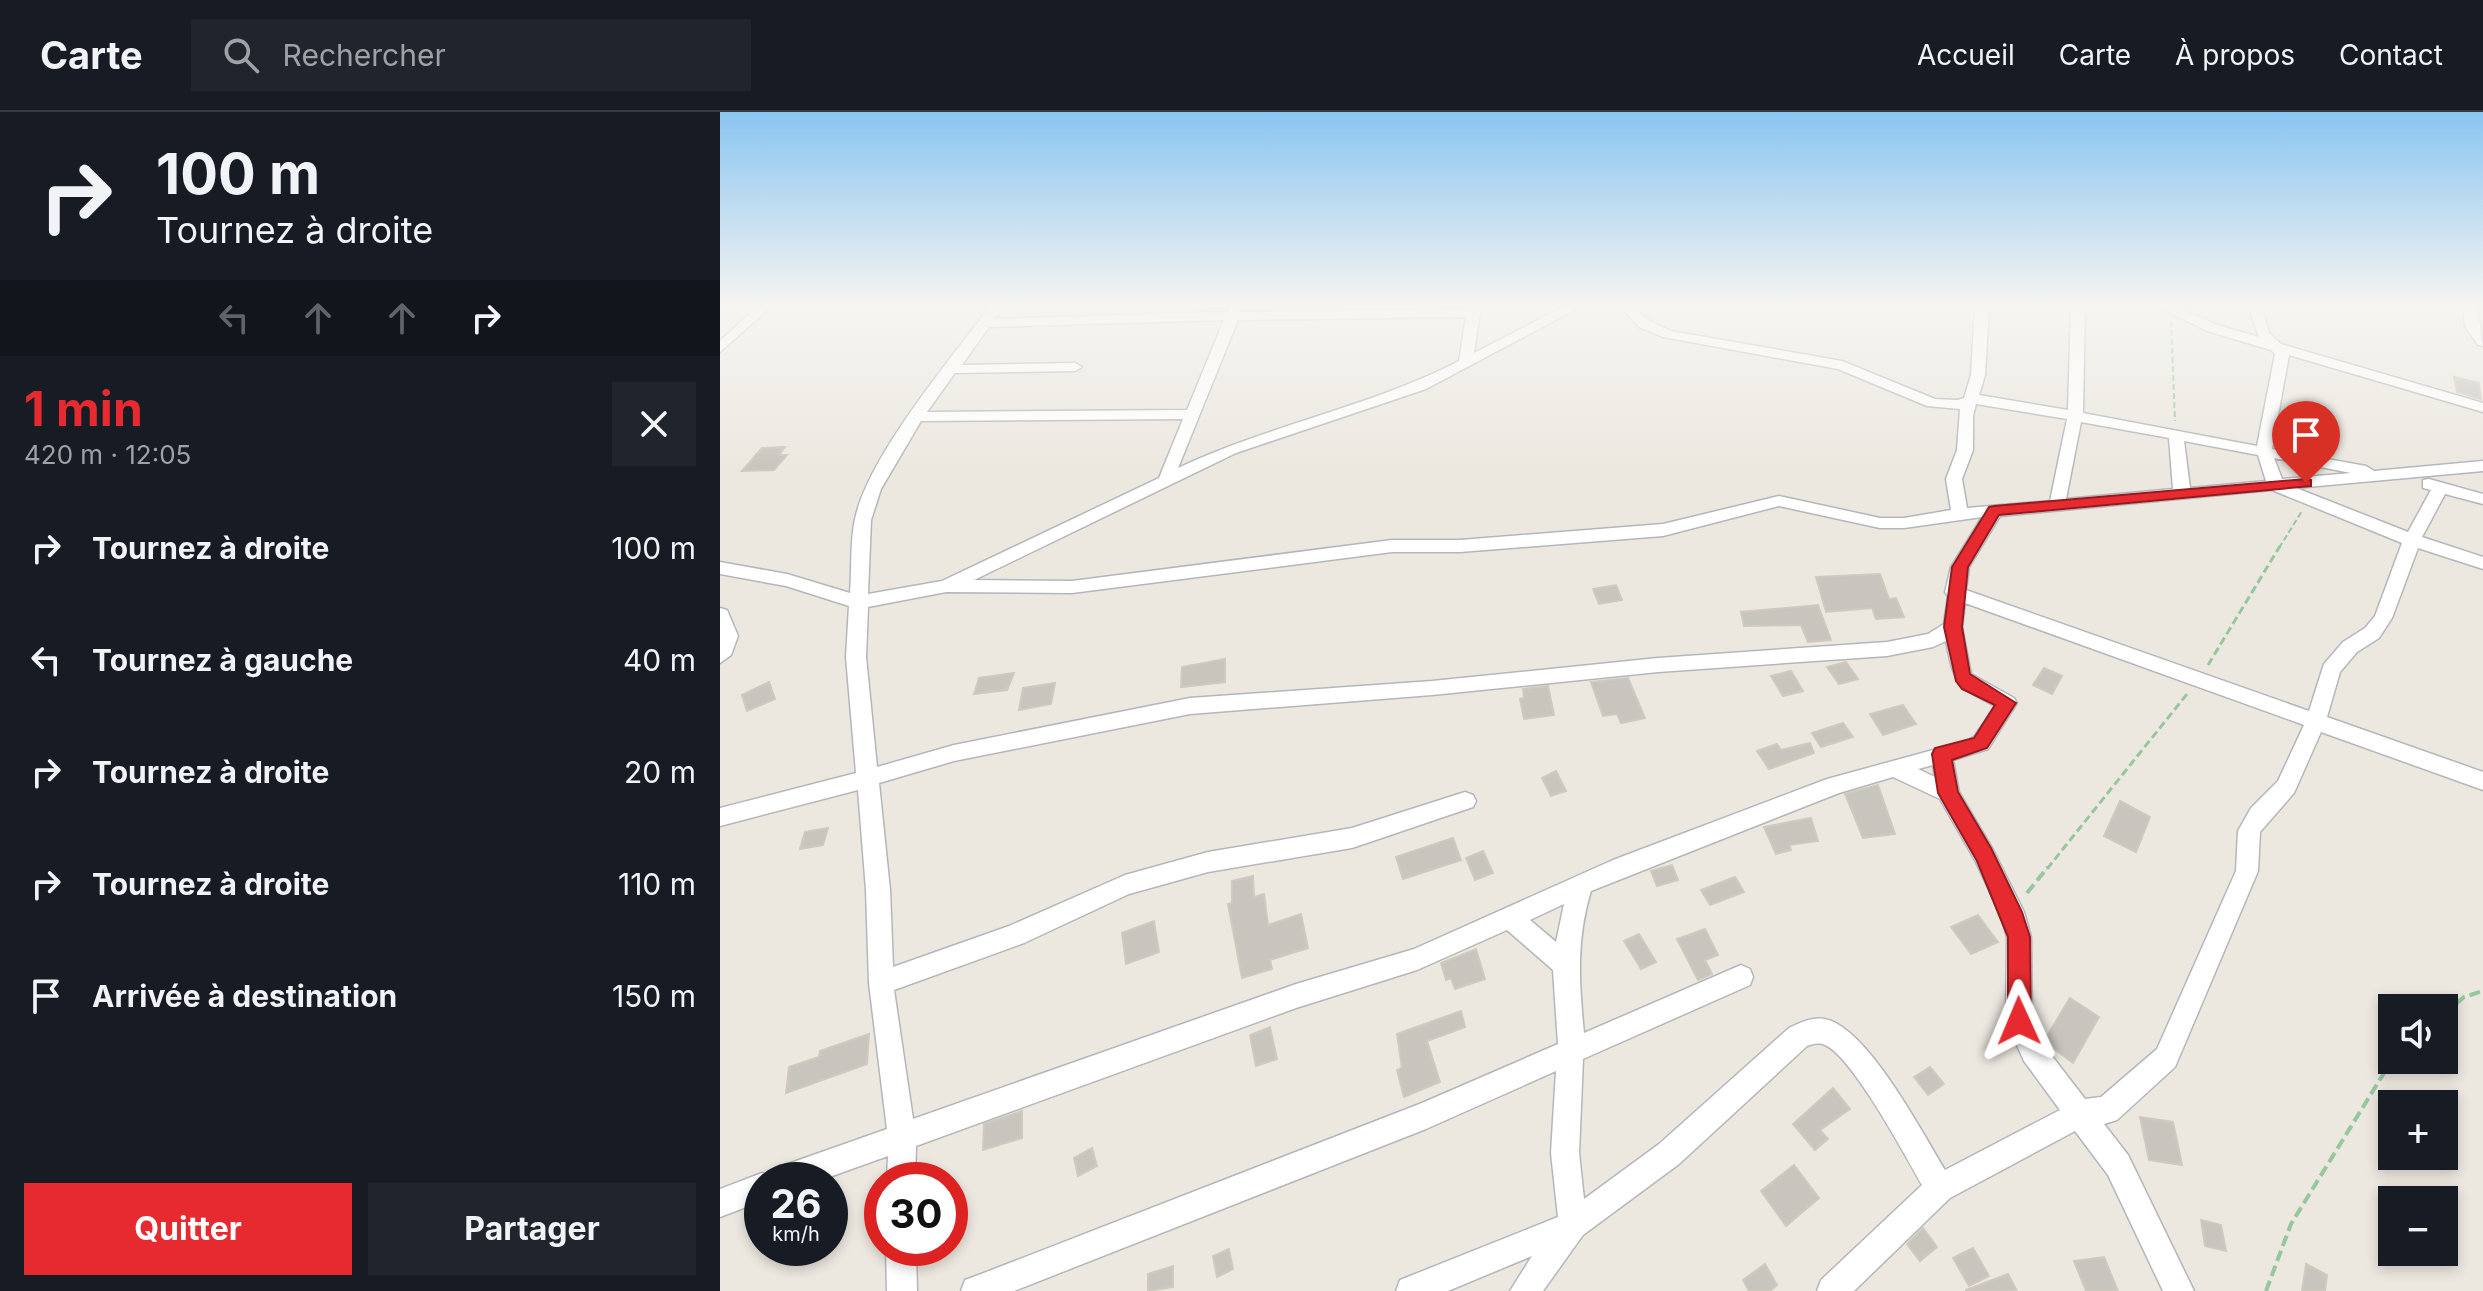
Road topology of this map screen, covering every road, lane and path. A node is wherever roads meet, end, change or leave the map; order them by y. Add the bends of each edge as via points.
1 (958, 360) edge
2 (1214, 360) edge
3 (1470, 360) edge
4 (1814, 360) edge
5 (1979, 360) edge
6 (2076, 360) edge
7 (2170, 360) edge
8 (2283, 360) edge
9 (2327, 360) edge
10 (1466, 362) joint
11 (1075, 367) dead end
12 (951, 369) junction
13 (1972, 399) junction
14 (2483, 408) edge
15 (1190, 414) junction
16 (2075, 415) junction
17 (916, 417) junction
18 (2176, 435) junction
19 (2264, 451) junction
20 (2483, 466) edge
21 (2393, 475) junction
22 (1165, 482) junction
23 (2276, 486) junction
24 (2441, 487) junction
25 (2182, 494) junction
26 (2309, 499) junction
27 (2483, 499) edge
28 (2057, 505) junction
29 (1994, 511) junction
30 (1960, 514) junction
31 (2412, 540) junction
32 (2483, 563) edge
33 (720, 568) edge
34 (946, 586) junction
35 (1954, 592) junction
36 (858, 602) junction
37 (720, 615) edge
38 (1953, 627) junction
39 (720, 656) edge
40 (2200, 679) junction
41 (2316, 721) junction
42 (1942, 754) junction
43 (1897, 769) junction
44 (868, 777) junction
45 (2483, 781) edge
46 (1948, 793) junction
47 (1465, 801) dead end
48 (720, 817) edge
49 (1582, 884) junction
50 (2012, 912) junction
51 (1509, 917) junction
52 (1565, 965) junction
53 (1741, 977) dead end
54 (881, 983) junction
55 (2483, 991) edge
56 (2458, 1002) edge
57 (1570, 1053) junction
58 (2383, 1074) edge
59 (2081, 1113) junction
60 (902, 1136) junction
61 (831, 1162) edge
62 (901, 1162) edge
63 (1940, 1188) junction
64 (744, 1194) edge
65 (720, 1203) edge
66 (1573, 1225) junction
67 (901, 1266) edge
68 (902, 1291) edge
69 (976, 1291) edge
70 (1411, 1291) edge
71 (1525, 1291) edge
72 (1832, 1291) edge
73 (2179, 1291) edge
74 (2266, 1291) edge

1 - 12 street
2 - 15 street
3 - 10 street
4 - 13 street via 1842,365 1932,403 1960,405
5 - 13 street
6 - 16 street
7 - 18 path
8 - 19 street
9 - 14 street
10 - 22 street via 1421,386 1248,442
11 - 12 street
12 - 17 street
13 - 16 street
13 - 30 street via 1965,416 1965,450 1954,479
15 - 17 street
15 - 22 street
16 - 18 street
16 - 28 street
17 - 36 street via 873,489 863,520
18 - 19 street
18 - 25 street
19 - 21 street
19 - 23 street
20 - 21 street
21 - 23 street
21 - 24 street
22 - 34 street
23 - 25 street
23 - 26 street
24 - 27 street
24 - 31 street
25 - 28 street
26 - 31 street
26 - 40 path
28 - 29 street
29 - 30 street
29 - 35 street via 1960,567
30 - 34 street via 1880,523 1779,501 1653,531 1392,546 1072,587
31 - 32 street
31 - 41 street via 2383,618 2331,669
33 - 36 street via 787,580
34 - 36 street
35 - 38 street
35 - 40 street
36 - 44 street via 856,657
37 - 39 street via 730,629 730,643
38 - 42 street via 1962,676 2007,703 1981,743
38 - 44 street via 1933,640 1887,649 1190,706 954,753
40 - 41 street
40 - 50 path
41 - 45 street
41 - 59 street via 2286,787 2249,831 2247,871 2166,1058 2107,1110
42 - 43 street
42 - 46 street
43 - 46 street
43 - 49 street via 1835,785
44 - 48 street
44 - 54 street
46 - 50 street
47 - 54 street via 1352,838 1208,862 1125,885 1015,935
49 - 51 street
49 - 52 street
50 - 59 street via 2019,937 2019,1021 2033,1052
51 - 52 street
51 - 60 street via 1417,959 1296,996
52 - 57 street
53 - 57 street
54 - 60 street
55 - 56 path
57 - 66 street via 1565,1153
57 - 69 street via 1412,1121
58 - 74 path via 2291,1224
59 - 63 street
59 - 73 street via 2118,1165
60 - 61 street
60 - 62 street
63 - 66 street via 1854,1051 1831,1032 1814,1031 1798,1037 1669,1154
63 - 72 street
64 - 65 street
66 - 70 street
66 - 71 street
67 - 68 street

